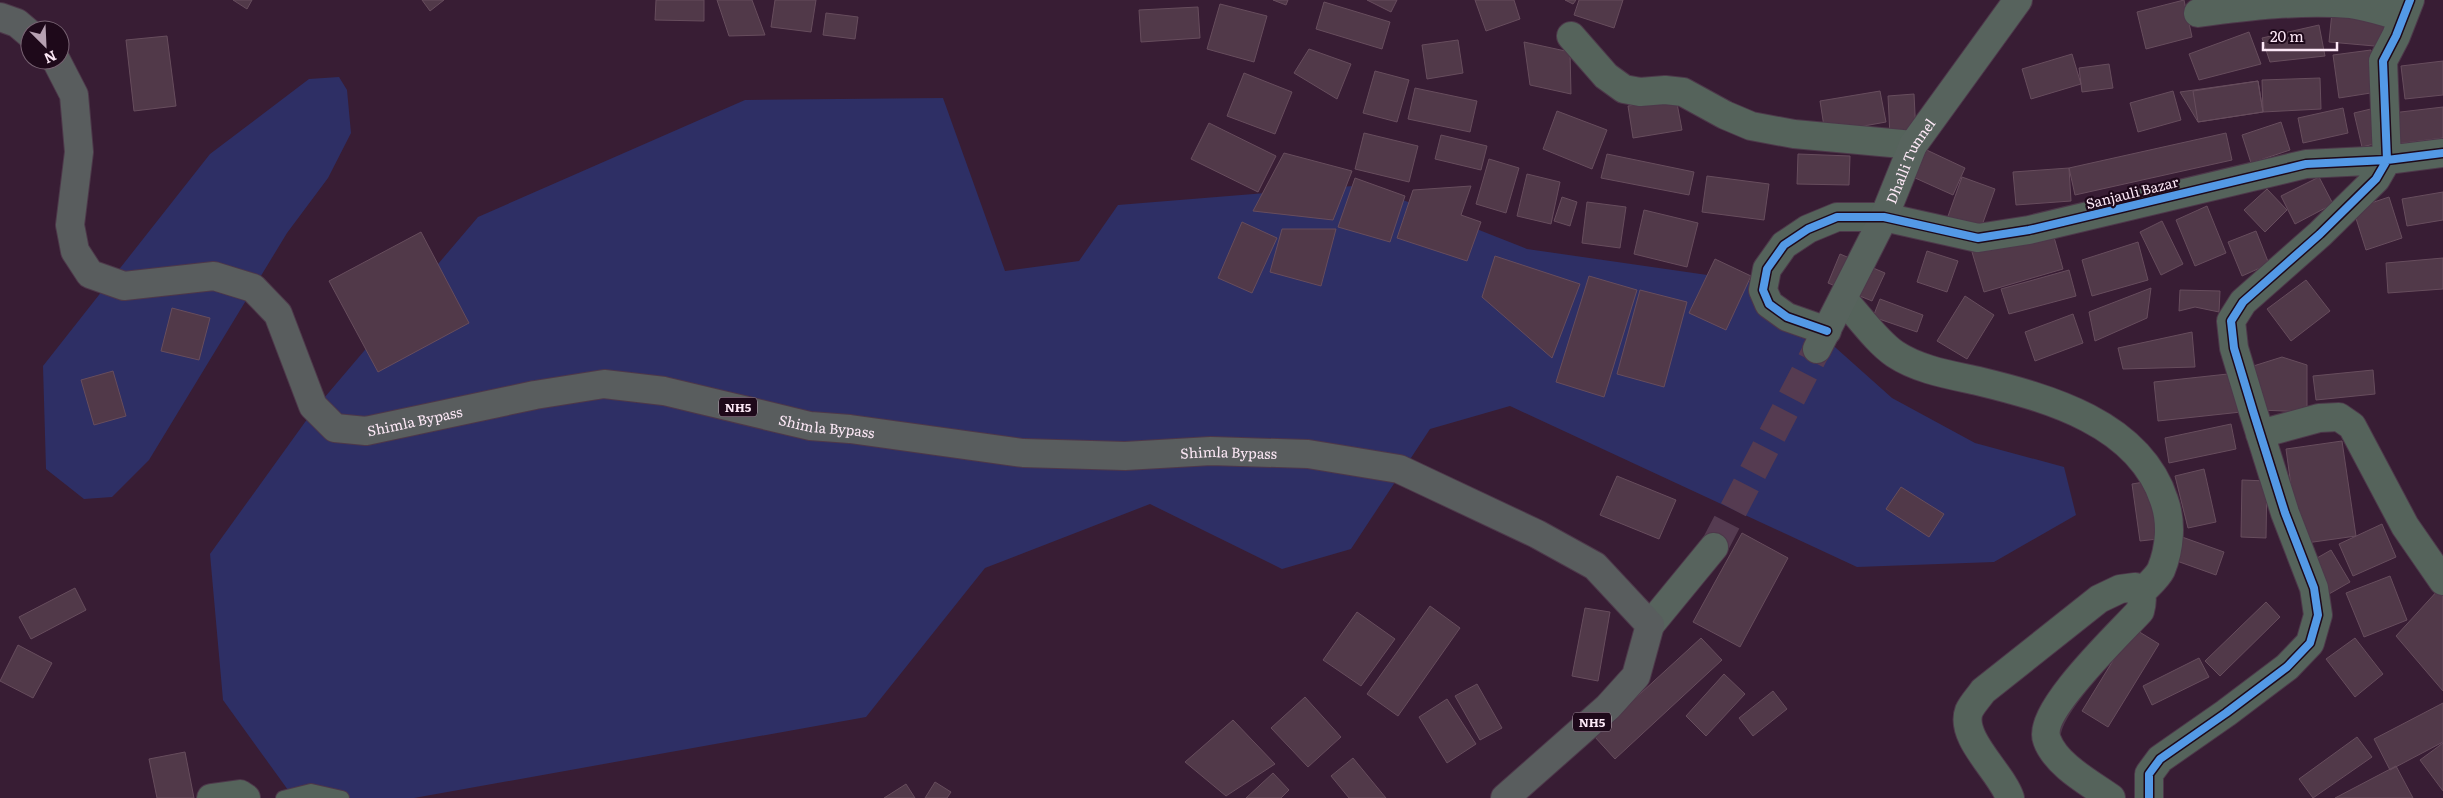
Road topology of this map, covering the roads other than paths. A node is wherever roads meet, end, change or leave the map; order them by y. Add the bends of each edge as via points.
1 (2014, 6) edge
2 (2406, 9) edge
3 (2198, 13) dead end
4 (0, 17) edge
5 (20, 26) edge
6 (1571, 36) dead end
7 (61, 70) edge
8 (1913, 145) junction
9 (2443, 153) edge
10 (2387, 160) junction
11 (1884, 217) junction
12 (1843, 299) junction
13 (1822, 340) joint
14 (2260, 434) junction
15 (1714, 547) tunnel mouth
16 (2443, 581) edge
17 (2141, 593) junction
18 (1650, 626) junction
19 (2150, 797) edge
20 (211, 798) edge
21 (246, 798) edge
22 (283, 798) edge
23 (342, 798) edge
24 (1505, 798) edge
25 (2010, 798) edge
26 (2111, 798) edge

1 - 8 main road, Dhalli Tunnel
2 - 3 street via 2315,1
2 - 10 street via 2384,61
4 - 5 highway
6 - 8 street via 1606,76 1624,89 1683,92 1751,126 1794,134
7 - 18 highway, Shimla Bypass / NH5 via 74,95 79,152 70,225 76,251 90,274 124,286 214,276 253,288 278,314 313,406 336,428 366,431 535,395 604,384 664,391 810,426 850,428 1023,453 1125,456 1210,451 1308,454 1399,468 1537,534 1595,566
8 - 11 main road, Dhalli Tunnel
9 - 10 street, Sanjauli Bazar
10 - 11 street, Sanjauli Bazar via 2306,164 2029,230 1978,238
10 - 14 street via 2376,179 2320,234 2242,302 2231,321 2234,348
11 - 12 main road, Dhalli Tunnel
11 - 13 street, Sanjauli Bazar via 1837,217 1808,229 1784,245 1767,268 1763,290 1769,304
12 - 13 main road, Dhalli Tunnel
12 - 17 street via 1895,354 1932,370 1999,386 2071,409 2117,435 2140,456 2158,481 2169,513 2167,548 2160,572
14 - 16 street via 2319,418 2339,417 2352,426 2405,526
14 - 19 street via 2285,513 2314,588 2318,616 2310,643 2287,667 2160,758 2149,774
15 - 18 main road
17 - 25 street via 2134,587 2120,589 2099,599 1983,691 1969,711 1969,727 1975,743 1996,771
17 - 26 street via 2140,611 2074,682 2046,725 2046,739 2053,753
18 - 24 highway, NH5 via 1636,676 1608,707
20 - 21 street via 240,794
22 - 23 lane via 311,791

